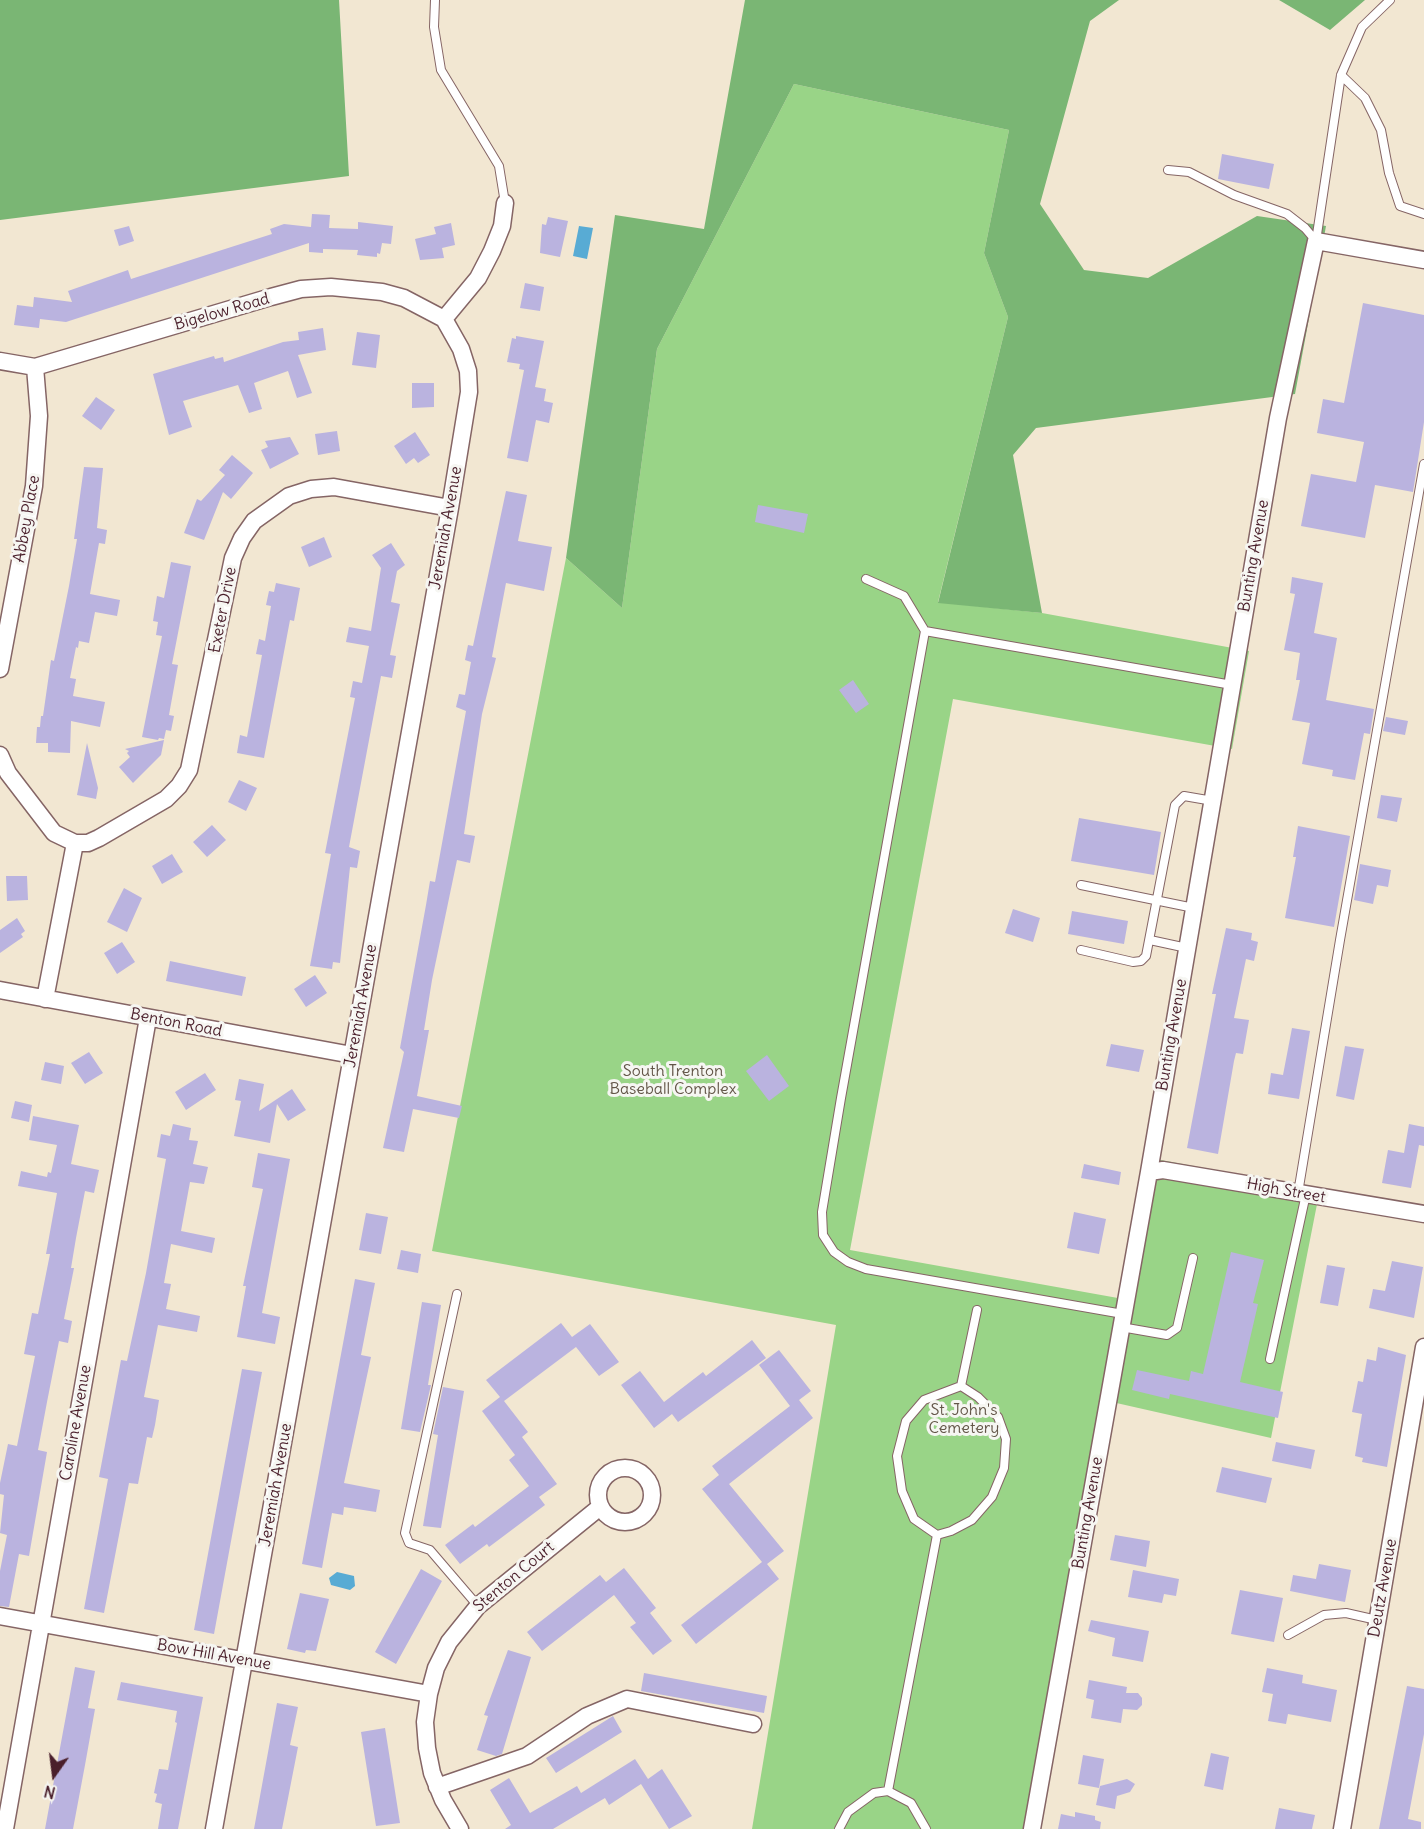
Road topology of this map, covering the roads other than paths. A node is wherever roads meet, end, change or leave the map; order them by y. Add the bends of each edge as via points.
1 (435, 0) edge
2 (1390, 0) edge
3 (1341, 75) junction
4 (1168, 170) dead end
5 (505, 203) joint
6 (1424, 214) edge
7 (1316, 241) junction
8 (1424, 260) edge
9 (444, 319) junction
10 (0, 361) edge
11 (35, 367) junction
12 (1424, 464) edge
13 (450, 508) junction
14 (866, 579) dead end
15 (925, 631) junction
16 (0, 669) edge
17 (1232, 685) junction
18 (0, 755) edge
19 (1213, 801) junction
20 (75, 843) junction
21 (1081, 885) dead end
22 (1157, 900) junction
23 (1194, 908) junction
24 (1150, 940) junction
25 (1187, 948) junction
26 (1081, 950) dead end
27 (0, 990) edge
28 (45, 999) junction
29 (148, 1018) junction
30 (352, 1055) junction
31 (1149, 1172) junction
32 (1302, 1193) junction
33 (1424, 1214) edge
34 (1193, 1258) dead end
35 (457, 1294) dead end
36 (977, 1310) dead end
37 (1122, 1321) junction
38 (1424, 1347) edge
39 (1270, 1359) dead end
40 (961, 1386) junction
41 (600, 1506) dead end
42 (937, 1535) junction
43 (478, 1606) junction
44 (0, 1616) edge
45 (1377, 1620) junction
46 (41, 1624) junction
47 (1288, 1635) dead end
48 (244, 1661) junction
49 (429, 1694) junction
50 (753, 1724) dead end
51 (438, 1787) junction
52 (888, 1791) junction
53 (5, 1829) edge
54 (214, 1829) edge
55 (460, 1829) edge
56 (838, 1829) edge
57 (926, 1829) edge
58 (1032, 1829) edge
59 (1342, 1829) edge

1 - 5 lane via 434,27 441,70 499,166
2 - 3 lane via 1362,27
3 - 6 lane via 1365,98 1381,130 1400,206
3 - 7 lane
4 - 7 lane via 1190,172 1234,195 1287,214
5 - 9 street via 502,226 492,251 477,278
7 - 8 street
7 - 17 street, Bunting Avenue via 1278,418
9 - 11 street, Bigelow Road via 421,305 382,292 331,287 301,289
9 - 13 street, Jeremiah Avenue via 468,370 469,392
10 - 11 street, Bigelow Road
11 - 16 street, Abbey Place via 39,416 34,486
12 - 32 lane via 1340,940
13 - 20 street, Exeter Drive via 334,487 289,496 254,521 233,558 189,770 166,799 99,838
13 - 30 street, Jeremiah Avenue
14 - 15 lane via 904,596
15 - 17 lane
15 - 37 lane via 841,1098 822,1212 824,1235 834,1252 866,1269
17 - 19 street, Bunting Avenue
18 - 20 street via 8,773 54,833
19 - 22 lane via 1184,796 1175,805
19 - 23 street, Bunting Avenue
20 - 28 street
21 - 22 lane
22 - 23 lane
22 - 24 lane
23 - 25 street, Bunting Avenue
24 - 25 lane
24 - 26 lane via 1141,961
25 - 31 street, Bunting Avenue
27 - 28 street, Benton Road
28 - 29 street, Benton Road
29 - 30 street, Benton Road
29 - 46 street, Caroline Avenue
30 - 48 street, Jeremiah Avenue
31 - 32 street, High Street via 1163,1170
31 - 37 street, Bunting Avenue
32 - 33 street, High Street
32 - 39 lane
34 - 37 lane via 1177,1328 1167,1335
35 - 43 lane via 405,1533 409,1544 430,1550
36 - 40 lane
37 - 58 street, Bunting Avenue
38 - 45 street, Deutz Avenue
40 - 42 lane via 924,1400 906,1421 897,1456 902,1491 914,1519
40 - 42 lane via 998,1417 1006,1439 1004,1468 992,1497 972,1520
41 - 43 street, Stenton Court
42 - 52 lane
43 - 49 street, Stenton Court via 449,1642
44 - 46 street, Bow Hill Avenue
45 - 47 lane via 1346,1613 1324,1616
45 - 59 street, Deutz Avenue
46 - 48 street, Bow Hill Avenue
46 - 53 street, Caroline Avenue
48 - 49 street, Bow Hill Avenue
48 - 54 street, Jeremiah Avenue
49 - 51 street, Stenton Court via 427,1748
50 - 51 street via 627,1700 587,1716 527,1756
51 - 55 street, Stenton Court
52 - 56 lane via 874,1793 848,1812
52 - 57 lane via 911,1803

